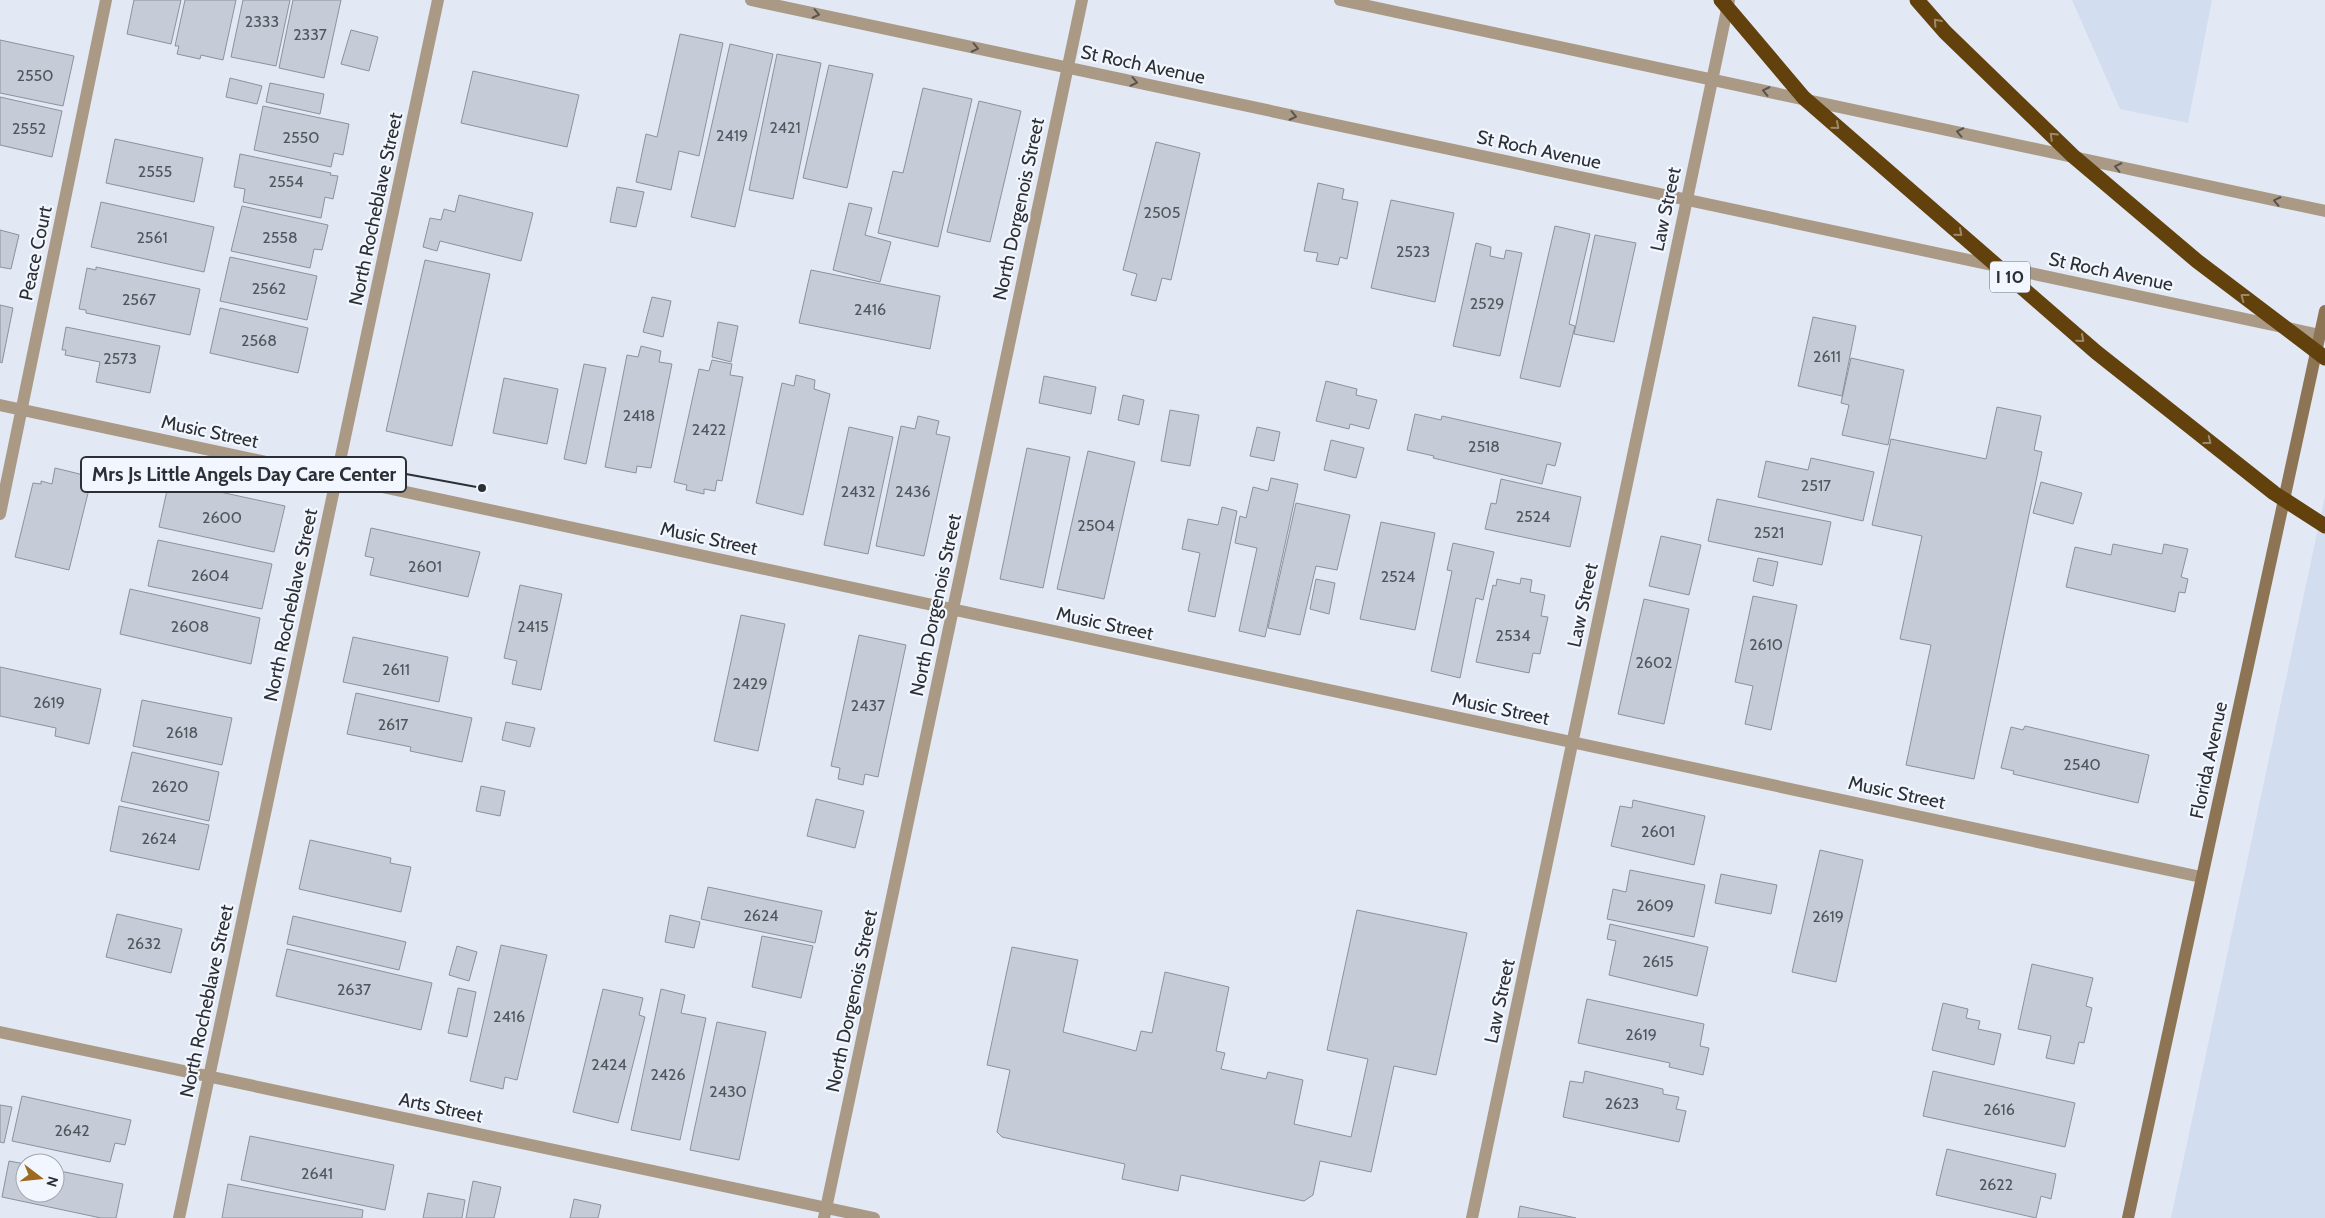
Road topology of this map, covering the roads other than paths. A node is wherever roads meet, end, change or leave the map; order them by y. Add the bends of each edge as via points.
1 (106, 0) edge
2 (438, 0) edge
3 (751, 0) edge
4 (1082, 0) edge
5 (1340, 0) edge
6 (1721, 0) edge
7 (1729, 0) edge
8 (1917, 0) edge
9 (1067, 67) junction
10 (1711, 79) junction
11 (1686, 200) junction
12 (2325, 211) edge
13 (2325, 311) edge
14 (2320, 335) junction
15 (2325, 358) edge
16 (0, 405) edge
17 (22, 409) junction
18 (336, 477) junction
19 (0, 514) edge
20 (2325, 526) edge
21 (953, 609) junction
22 (1572, 742) junction
23 (2201, 877) junction
24 (0, 1032) edge
25 (209, 1077) junction
26 (825, 1213) edge
27 (179, 1218) edge
28 (874, 1218) edge
29 (1472, 1218) edge
30 (2128, 1218) edge

1 - 17 street, Peace Court
2 - 18 street, North Rocheblave Street
3 -> 9 street, St Roch Avenue
4 - 9 street, North Dorgenois Street
5 - 10 street
6 -> 20 highway, I 10, bridge via 1804,98 2096,352 2274,493
7 - 10 street, Law Street
15 -> 8 highway, bridge via 2197,261 2073,156 1945,32
9 -> 11 street, St Roch Avenue
9 - 21 street, North Dorgenois Street
10 - 11 street, Law Street
12 -> 10 street
11 - 14 street, St Roch Avenue
11 - 22 street, Law Street
13 - 14 street, Florida Avenue
14 - 23 street, Florida Avenue
16 - 17 street, Music Street
17 - 18 street, Music Street
17 - 19 street, Peace Court
18 - 21 street, Music Street
18 - 25 street, North Rocheblave Street
21 - 22 street, Music Street
21 - 26 street, North Dorgenois Street
22 - 23 street, Music Street
22 - 29 street, Law Street
23 - 30 street, Florida Avenue
24 - 25 street, Arts Street
25 - 26 street, Arts Street
25 - 27 street, North Rocheblave Street
26 - 28 street, Arts Street

